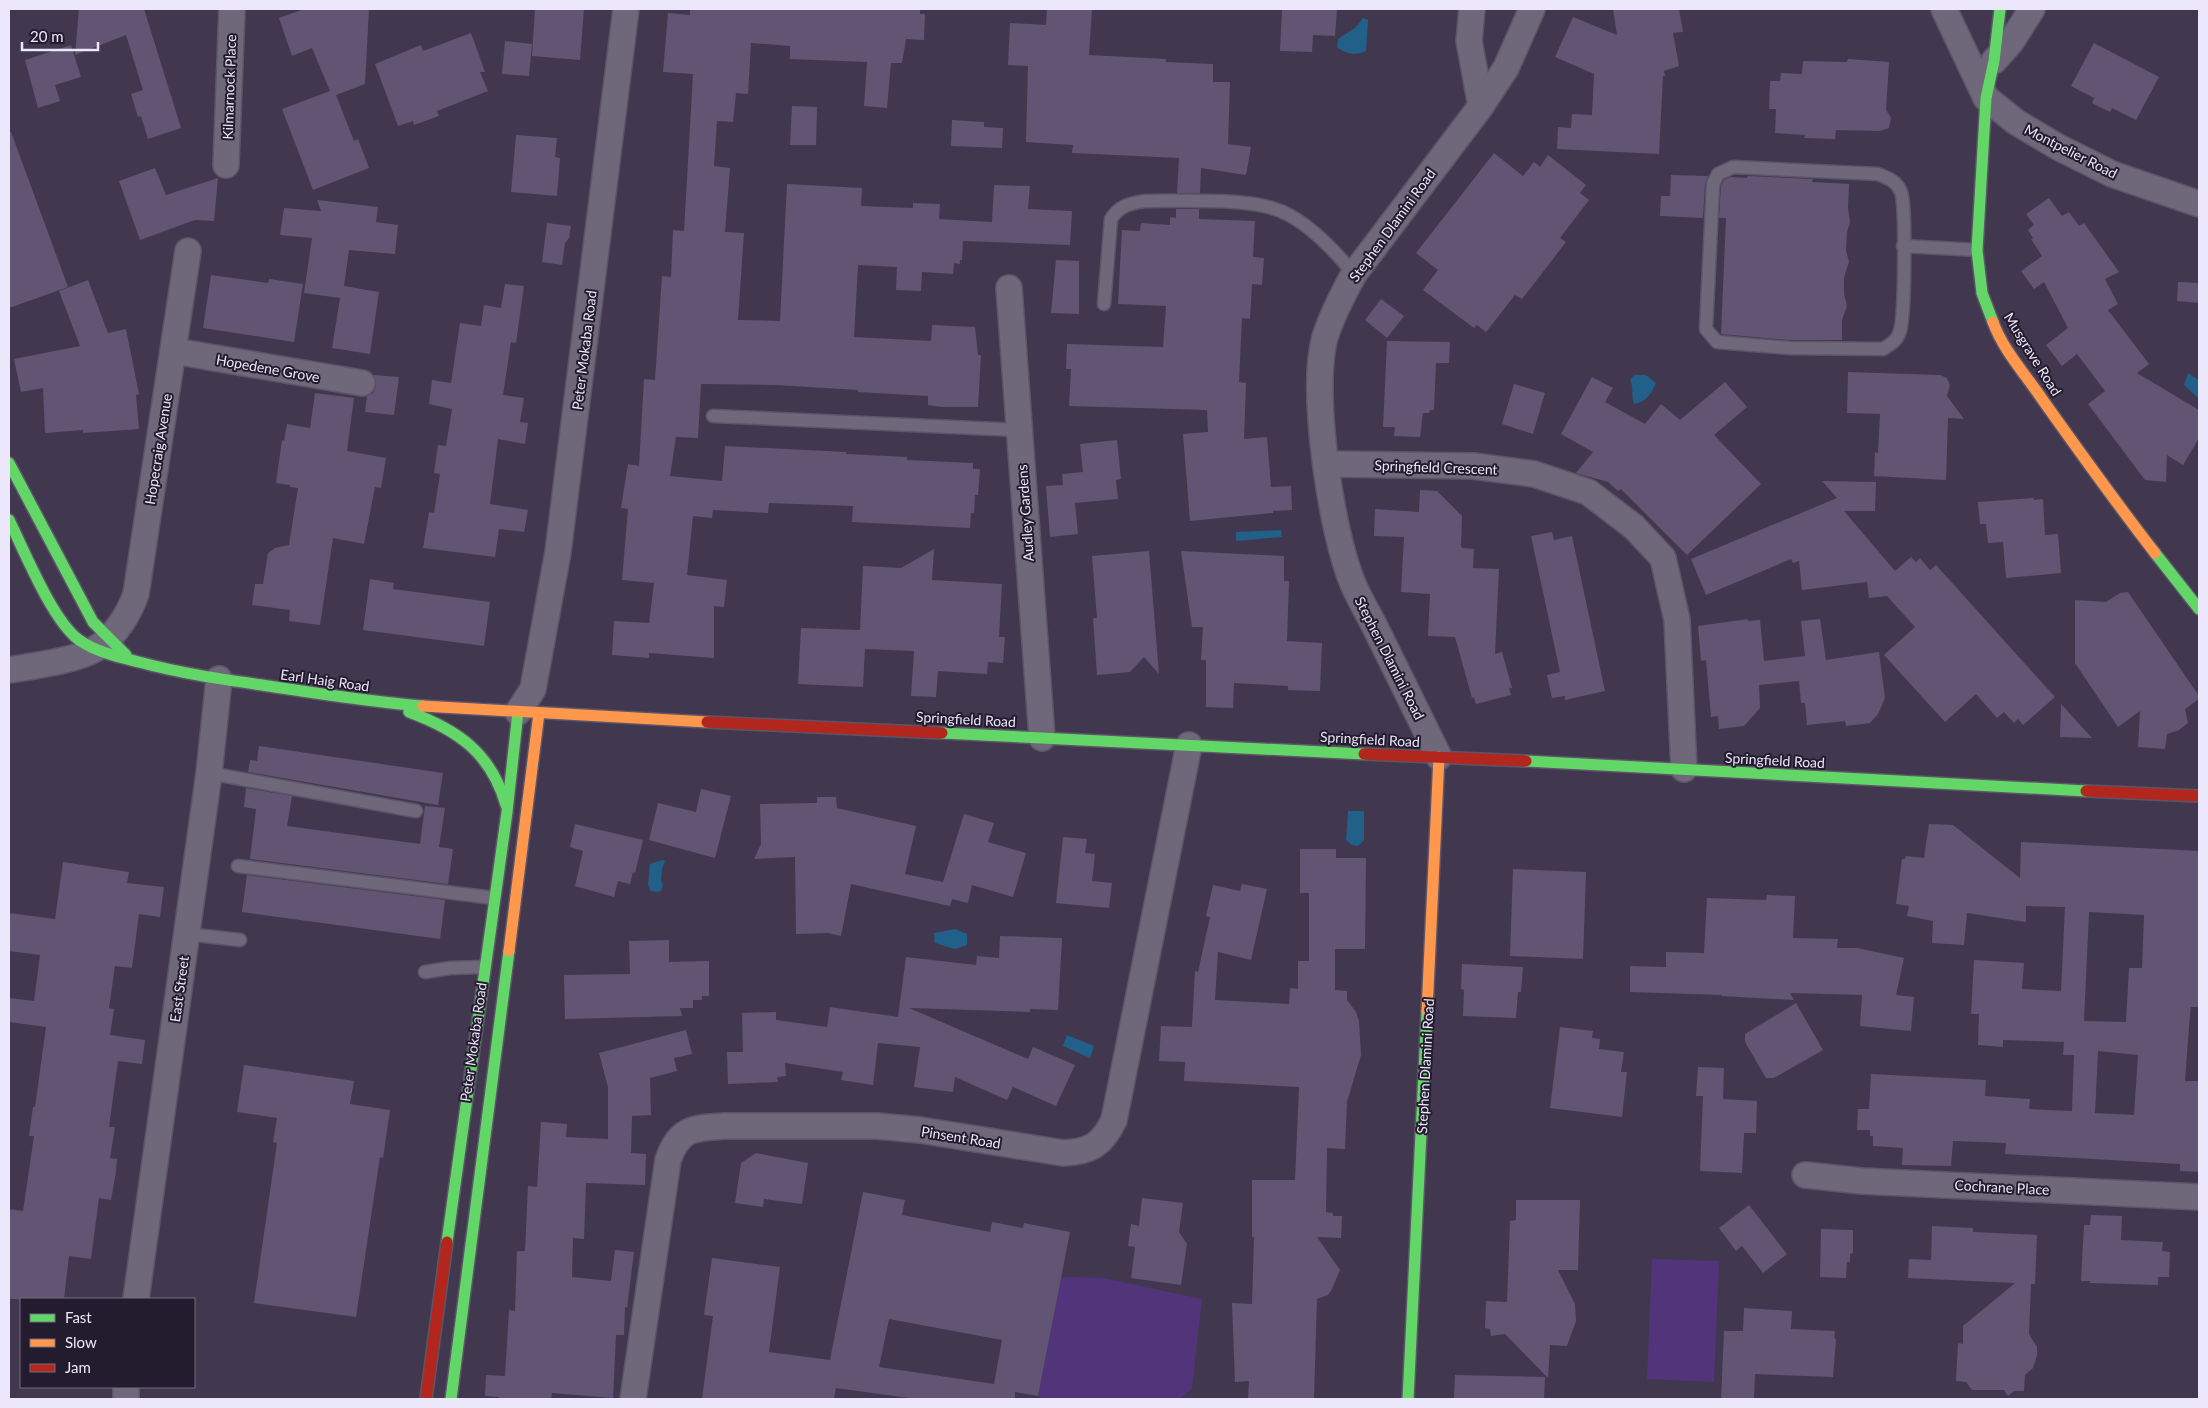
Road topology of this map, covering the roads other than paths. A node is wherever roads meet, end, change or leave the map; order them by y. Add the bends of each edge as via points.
1 (232, 9) edge
2 (626, 9) edge
3 (1472, 9) edge
4 (1532, 9) edge
5 (1944, 9) edge
6 (2000, 9) edge
7 (2032, 9) edge
8 (1994, 61) junction
9 (1986, 98) junction
10 (1481, 106) junction
11 (226, 165) dead end
12 (2199, 204) edge
13 (1903, 246) junction
14 (1977, 250) junction
15 (188, 251) dead end
16 (1354, 274) junction
17 (1009, 288) dead end
18 (1104, 304) dead end
19 (174, 351) junction
20 (362, 383) dead end
21 (713, 416) dead end
22 (1019, 430) junction
23 (9, 463) edge
24 (1327, 464) junction
25 (9, 520) edge
26 (2199, 610) edge
27 (101, 643) junction
28 (9, 670) edge
29 (219, 679) junction
30 (382, 703) junction
31 (528, 712) junction
32 (1042, 738) junction
33 (1189, 745) junction
34 (1439, 757) junction
35 (1684, 769) junction
36 (209, 773) junction
37 (2199, 787) edge
38 (2179, 796) junction
39 (2199, 796) edge
40 (416, 811) dead end
41 (507, 812) junction
42 (238, 866) dead end
43 (494, 898) junction
44 (187, 934) junction
45 (240, 940) dead end
46 (484, 968) junction
47 (424, 972) dead end
48 (1805, 1176) dead end
49 (2199, 1197) edge
50 (136, 1298) edge
51 (426, 1399) edge
52 (451, 1399) edge
53 (633, 1399) edge
54 (1408, 1399) edge

1 - 11 street, Kilmarnock Place
2 - 31 street, Peter Mokaba Road via 558,552
3 - 10 street via 1469,41
4 - 10 street, Stephen Dlamini Road via 1506,68
5 - 9 street, Montpelier Road
6 - 8 street, Musgrave Road
7 - 8 street via 2011,42
8 - 9 street, Musgrave Road
9 - 12 street, Montpelier Road via 2016,122 2112,174
9 - 14 street, Musgrave Road
10 - 16 street, Stephen Dlamini Road
13 - 13 lane via 1902,194 1891,179 1878,174 1821,170 1733,167 1724,170 1713,184 1706,329 1717,342 1727,344 1883,349 1895,342 1901,330
13 - 14 lane
14 - 26 street, Musgrave Road via 1982,293 1996,331 2112,497
15 - 19 street, Hopecraig Avenue
16 - 18 lane via 1320,238 1276,209 1255,204 1145,201 1127,204 1110,218
16 - 24 street, Stephen Dlamini Road via 1325,337 1320,402
17 - 22 street, Audley Gardens
19 - 20 street, Hopedene Grove
19 - 27 street, Hopecraig Avenue via 136,594 123,622
21 - 22 lane
22 - 32 street, Audley Gardens
23 - 27 street
24 - 34 street, Stephen Dlamini Road via 1339,546 1353,584
24 - 35 street, Springfield Crescent via 1473,466 1534,474 1588,492 1634,528 1663,558 1677,620
25 - 27 street, Earl Haig Road via 54,611 79,640
27 - 28 street via 56,661
27 - 29 street, Earl Haig Road via 131,659
29 - 30 street, Earl Haig Road
29 - 36 street, East Street
30 - 31 street, Earl Haig Road
30 - 41 street via 428,718 474,746 497,777
31 - 32 street, Springfield Road
31 - 41 street, Peter Mokaba Road
31 - 52 street, Peter Mokaba Road via 479,1194
32 - 33 street, Springfield Road
33 - 34 street, Springfield Road
33 - 53 street, Pinsent Road via 1114,1120 1101,1141 1078,1153 1063,1153 877,1126 724,1126 687,1132 672,1147 668,1160
34 - 35 street, Springfield Road
34 - 54 street, Stephen Dlamini Road
35 - 38 street, Springfield Road
36 - 40 lane
36 - 44 street, East Street
37 - 38 street
38 - 39 street, Springfield Road
41 - 43 street, Peter Mokaba Road
42 - 43 lane
43 - 46 street, Peter Mokaba Road
44 - 45 lane
44 - 50 street, East Street
46 - 47 lane
46 - 51 street, Peter Mokaba Road
48 - 49 street, Cochrane Place

